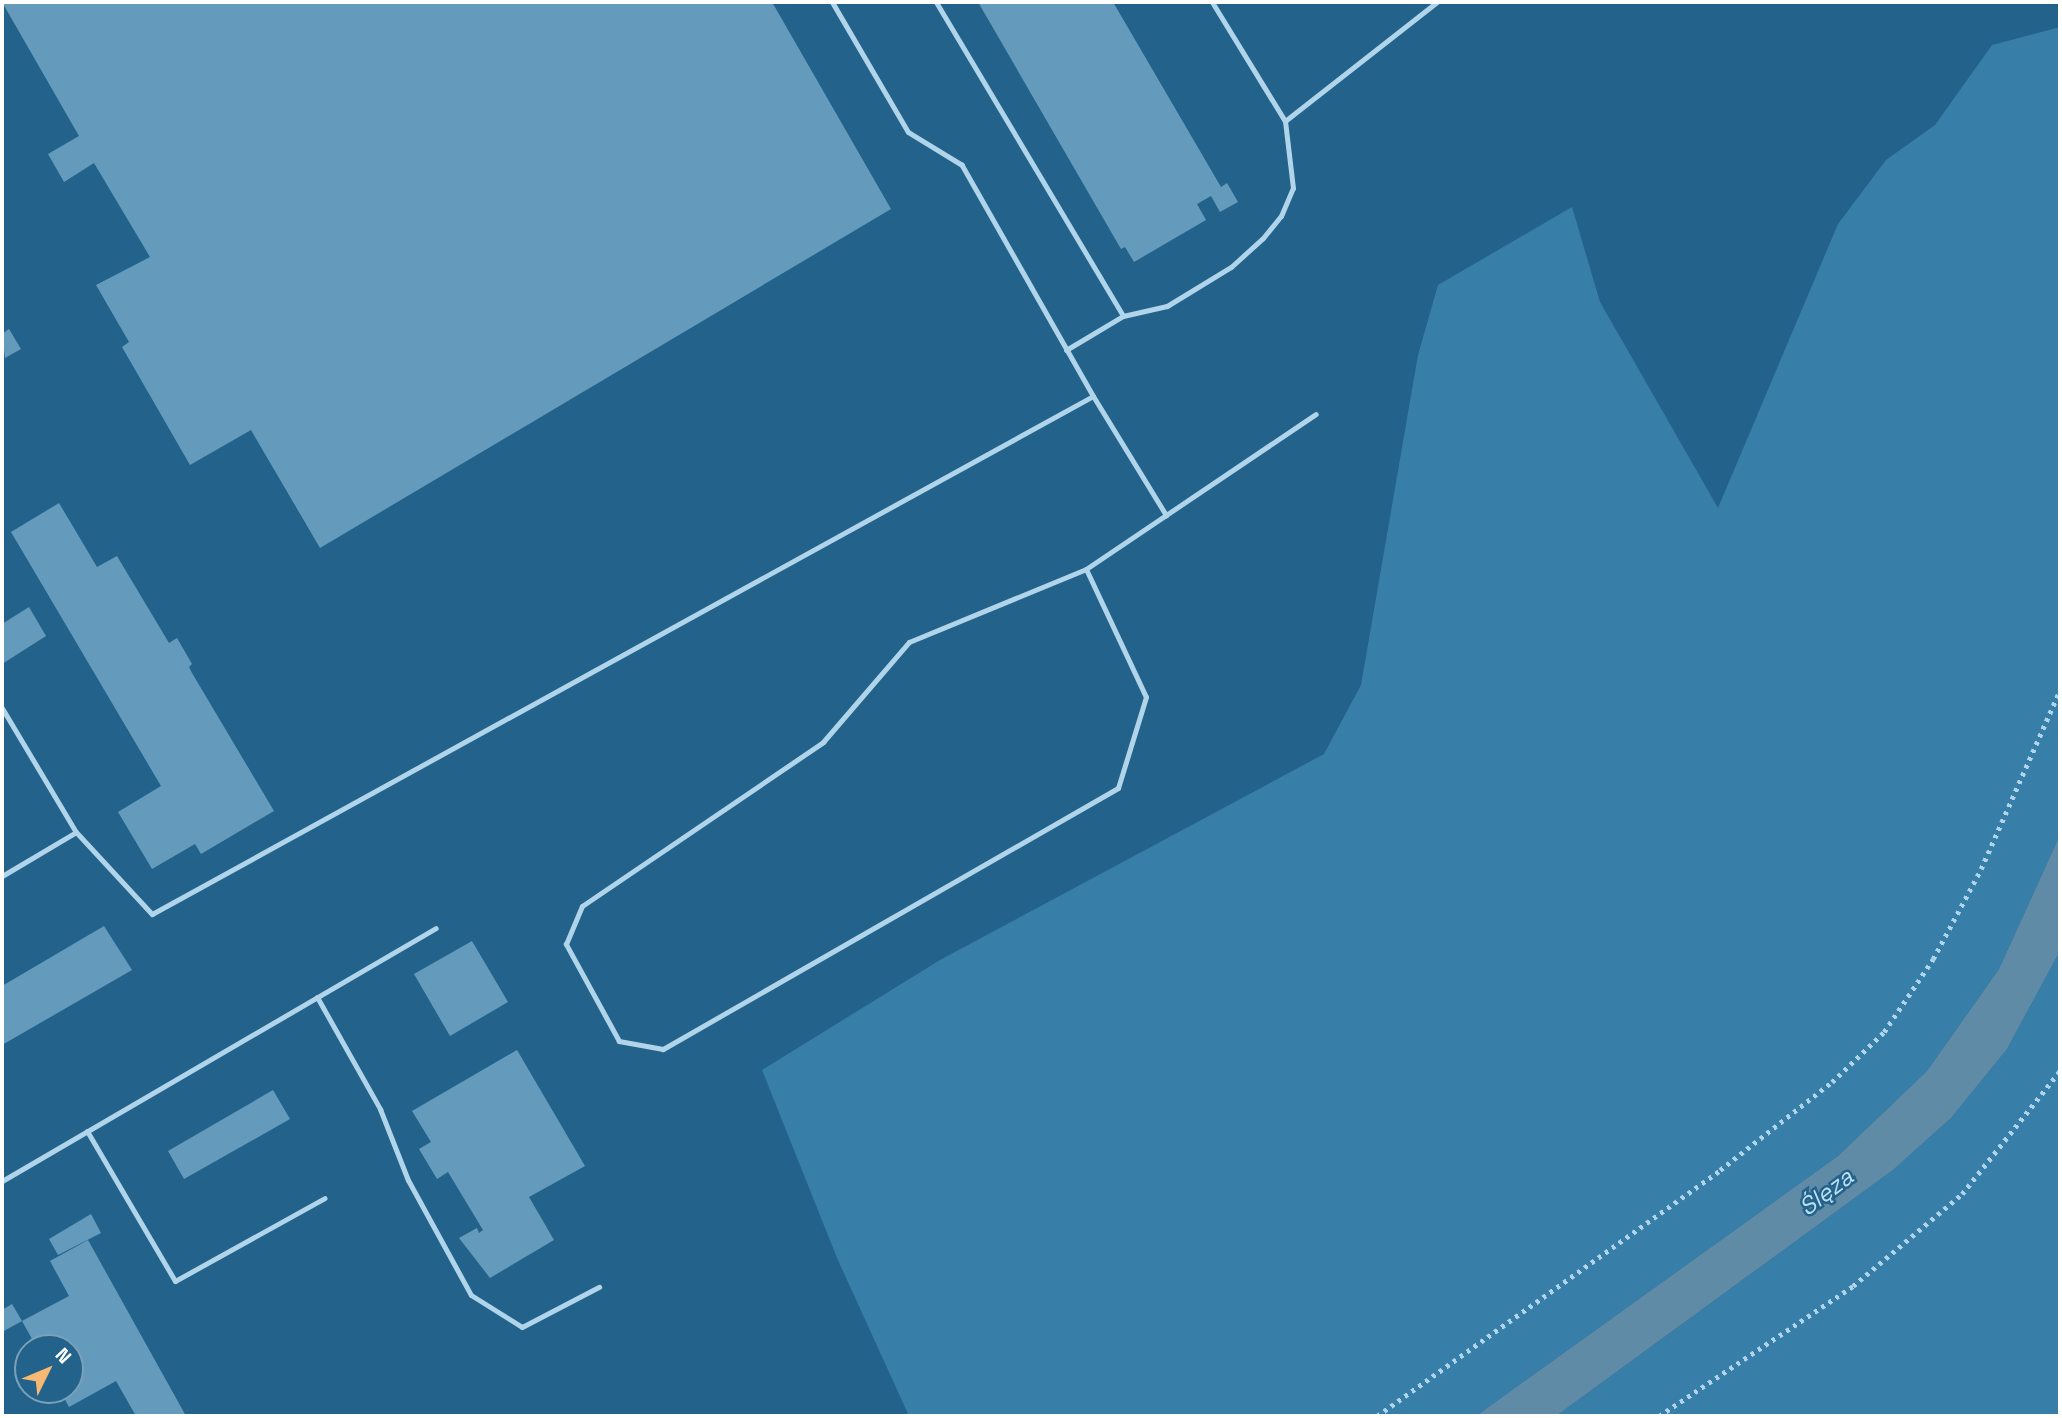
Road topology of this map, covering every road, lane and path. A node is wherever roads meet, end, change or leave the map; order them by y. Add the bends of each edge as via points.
1 (832, 2) edge
2 (936, 2) edge
3 (1212, 2) edge
4 (1437, 2) edge
5 (1285, 121) junction
6 (1123, 316) junction
7 (1066, 350) junction
8 (1093, 396) junction
9 (1316, 414) dead end
10 (1167, 515) junction
11 (1086, 569) junction
12 (2060, 690) edge
13 (2, 708) edge
14 (76, 832) junction
15 (2, 876) edge
16 (436, 928) dead end
17 (317, 998) junction
18 (2060, 1071) edge
19 (87, 1131) junction
20 (2, 1181) edge
21 (325, 1198) dead end
22 (599, 1287) dead end
23 (1377, 1416) edge
24 (1659, 1416) edge

1 - 7 lane via 908,132 962,165
2 - 6 lane
3 - 5 lane
4 - 5 lane
5 - 6 lane via 1293,188 1269,230 1231,267 1167,306
6 - 7 lane
7 - 8 lane
8 - 10 lane
8 - 14 lane via 152,914
9 - 10 lane
10 - 11 lane
11 - 11 lane via 1146,697 1118,788 663,1049 619,1041 566,944 582,906 823,743 909,642
12 - 23 path via 1981,869 1933,959 1884,1032 1832,1082 1720,1170
13 - 14 lane
14 - 15 lane
16 - 17 lane
17 - 19 lane
17 - 22 lane via 380,1109 408,1180 471,1295 522,1327
18 - 24 path via 1962,1194 1853,1286
19 - 20 lane
19 - 21 lane via 175,1281

